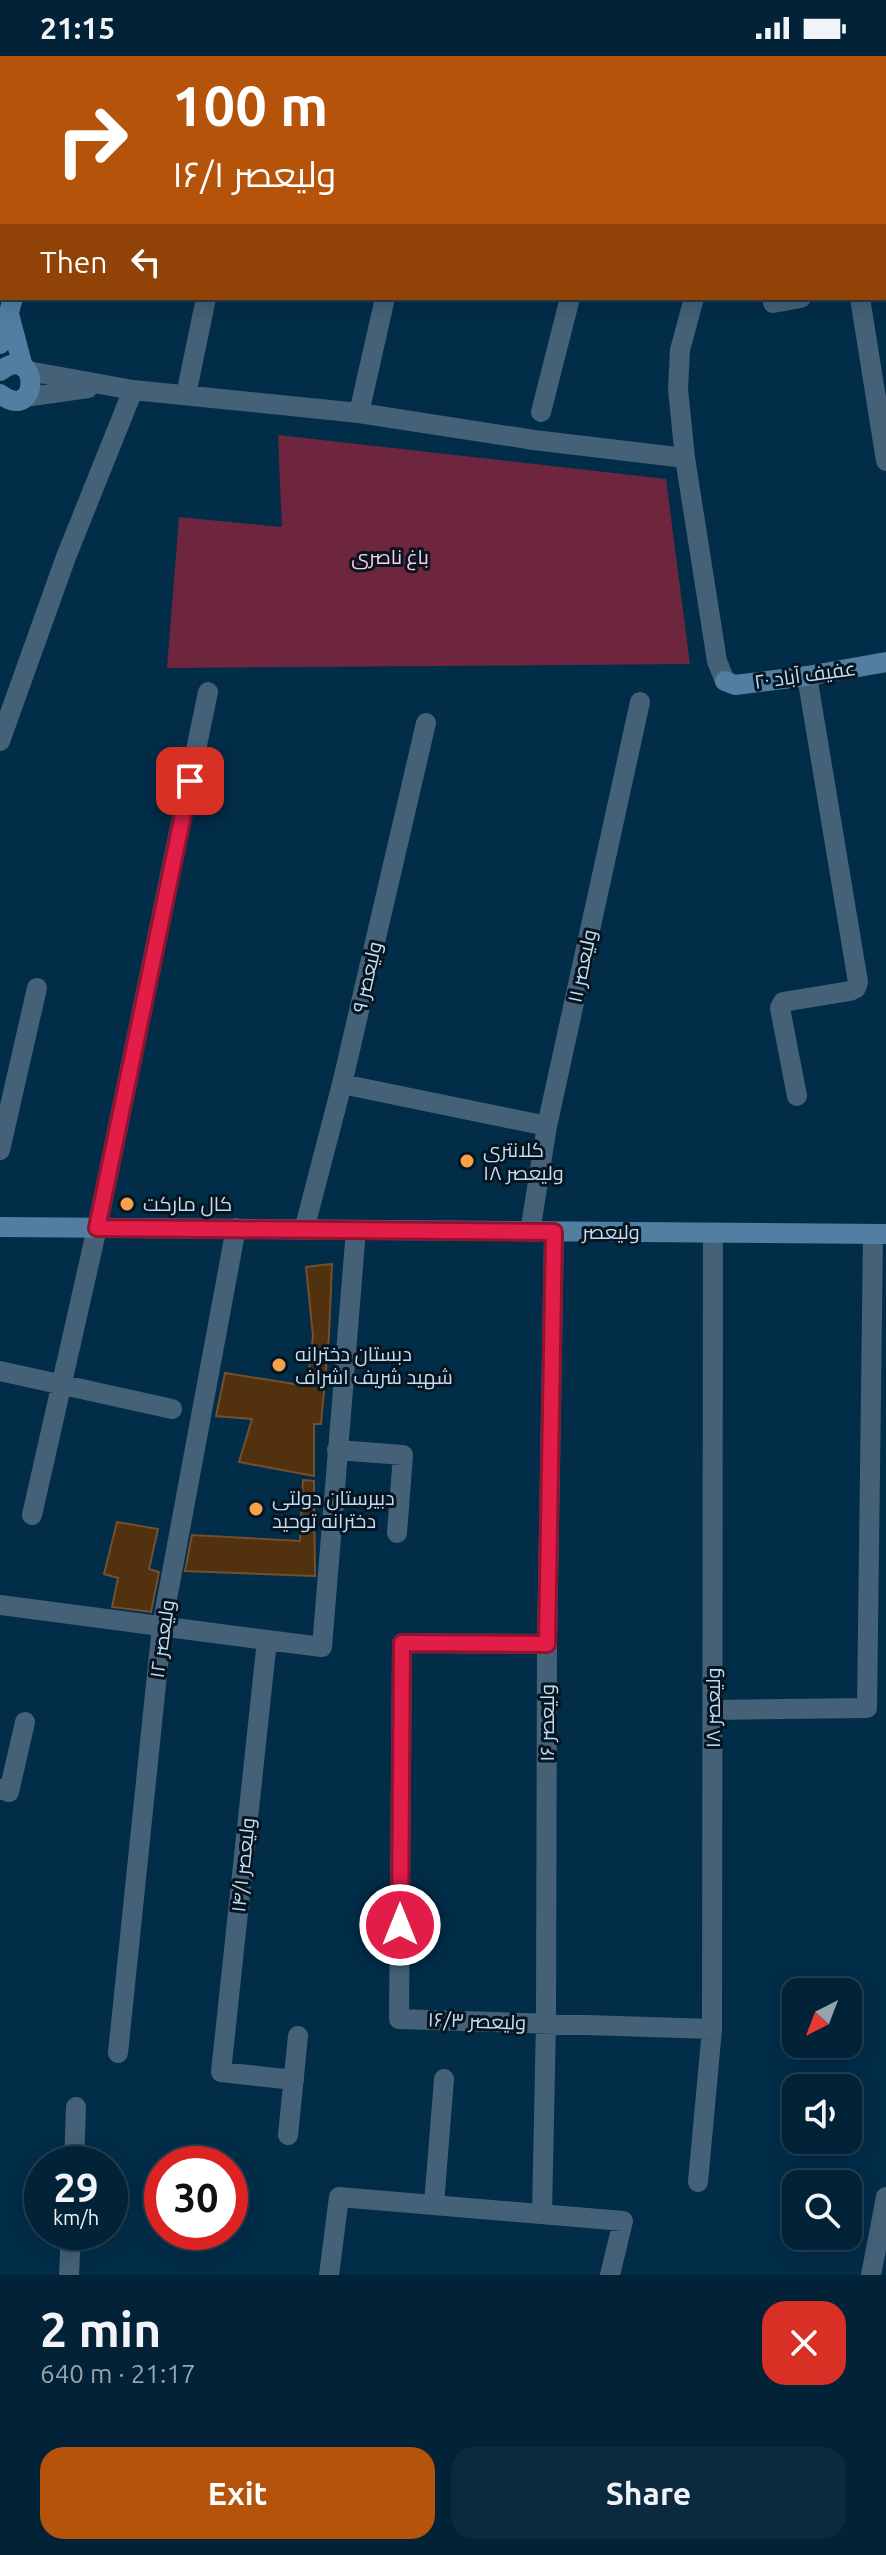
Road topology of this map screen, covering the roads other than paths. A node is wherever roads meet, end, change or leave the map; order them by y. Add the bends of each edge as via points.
1 (206, 300) edge
2 (385, 300) edge
3 (569, 300) edge
4 (693, 300) edge
5 (790, 300) edge
6 (860, 300) edge
7 (773, 303) dead end
8 (11, 306) edge
9 (0, 344) edge
10 (25, 369) junction
11 (0, 371) edge
12 (104, 386) junction
13 (133, 390) junction
14 (186, 395) junction
15 (15, 397) edge
16 (541, 412) dead end
17 (0, 413) edge
18 (359, 413) junction
19 (685, 458) junction
20 (886, 461) edge
21 (886, 662) edge
22 (807, 676) junction
23 (725, 681) joint
24 (208, 692) dead end
25 (640, 702) dead end
26 (426, 723) dead end
27 (0, 741) edge
28 (37, 988) dead end
29 (342, 1084) junction
30 (797, 1096) dead end
31 (547, 1126) junction
32 (0, 1150) edge
33 (0, 1227) edge
34 (97, 1228) junction
35 (236, 1228) junction
36 (304, 1230) junction
37 (356, 1230) junction
38 (530, 1232) junction
39 (554, 1232) junction
40 (713, 1233) junction
41 (880, 1234) edge
42 (0, 1371) edge
43 (60, 1383) junction
44 (172, 1409) dead end
45 (337, 1450) junction
46 (32, 1515) dead end
47 (397, 1533) dead end
48 (0, 1605) edge
49 (162, 1626) junction
50 (267, 1640) junction
51 (547, 1644) junction
52 (713, 1710) junction
53 (25, 1722) dead end
54 (0, 1789) edge
55 (546, 2023) junction
56 (712, 2029) junction
57 (298, 2036) dead end
58 (118, 2053) dead end
59 (444, 2079) dead end
60 (294, 2080) junction
61 (76, 2107) dead end
62 (288, 2135) dead end
63 (75, 2146) edge
64 (698, 2182) dead end
65 (886, 2197) edge
66 (434, 2204) junction
67 (542, 2214) junction
68 (70, 2250) edge
69 (69, 2275) edge
70 (329, 2275) edge
71 (610, 2275) edge
72 (871, 2275) edge

1 - 14 street
2 - 18 street
3 - 16 street
4 - 19 street via 680,350
5 - 7 street
6 - 20 street
8 - 9 main road
8 - 10 main road
10 - 11 main road via 13,364
10 - 12 street
10 - 15 main road via 32,381
12 - 13 street
12 - 15 street
13 - 14 street
13 - 27 street
14 - 18 street
15 - 17 main road
18 - 19 street
19 - 23 street via 717,661
21 - 22 main road, عفیف آباد ۲۰
22 - 23 main road, عفیف آباد ۲۰ via 735,685
22 - 30 street via 858,982 850,991 783,1002
24 - 34 street
25 - 31 street, ۱۱ ولیعصر
26 - 29 street, ۹ ولیعصر
28 - 32 street
29 - 31 street
29 - 36 street, ۹ ولیعصر
31 - 38 street, ۱۱ ولیعصر
33 - 34 main road, ولیعصر
34 - 35 main road, ولیعصر
34 - 43 street
35 - 36 main road, ولیعصر
35 - 49 street, ۱۲ ولیعصر
36 - 37 main road, ولیعصر
37 - 38 main road, ولیعصر
37 - 45 street
38 - 39 main road, ولیعصر
39 - 40 main road, ولیعصر
39 - 51 street, ۱۶ ولیعصر
40 - 41 main road, ولیعصر
40 - 52 street, ۱۸ ولیعصر
41 - 52 street via 867,1708
42 - 43 street
43 - 44 street
43 - 46 street
45 - 47 street via 403,1455
45 - 50 street via 322,1647
48 - 49 street
49 - 50 street
49 - 58 street, ۱۲ ولیعصر
50 - 60 street, ۱۴/۱ ولیعصر via 221,2072
51 - 55 street, ۱۶ ولیعصر
51 - 55 street, ۱۶/۳ ولیعصر via 402,1643 399,2019
52 - 56 street, ۱۸ ولیعصر
53 - 54 street via 9,1792
55 - 56 street
55 - 67 street, ۱۶ ولیعصر
56 - 64 street, ۱۸ ولیعصر
57 - 60 street
59 - 66 street
60 - 62 street
61 - 63 street
65 - 72 street
66 - 67 street
66 - 70 street via 339,2197
67 - 71 street via 623,2221
68 - 69 street

